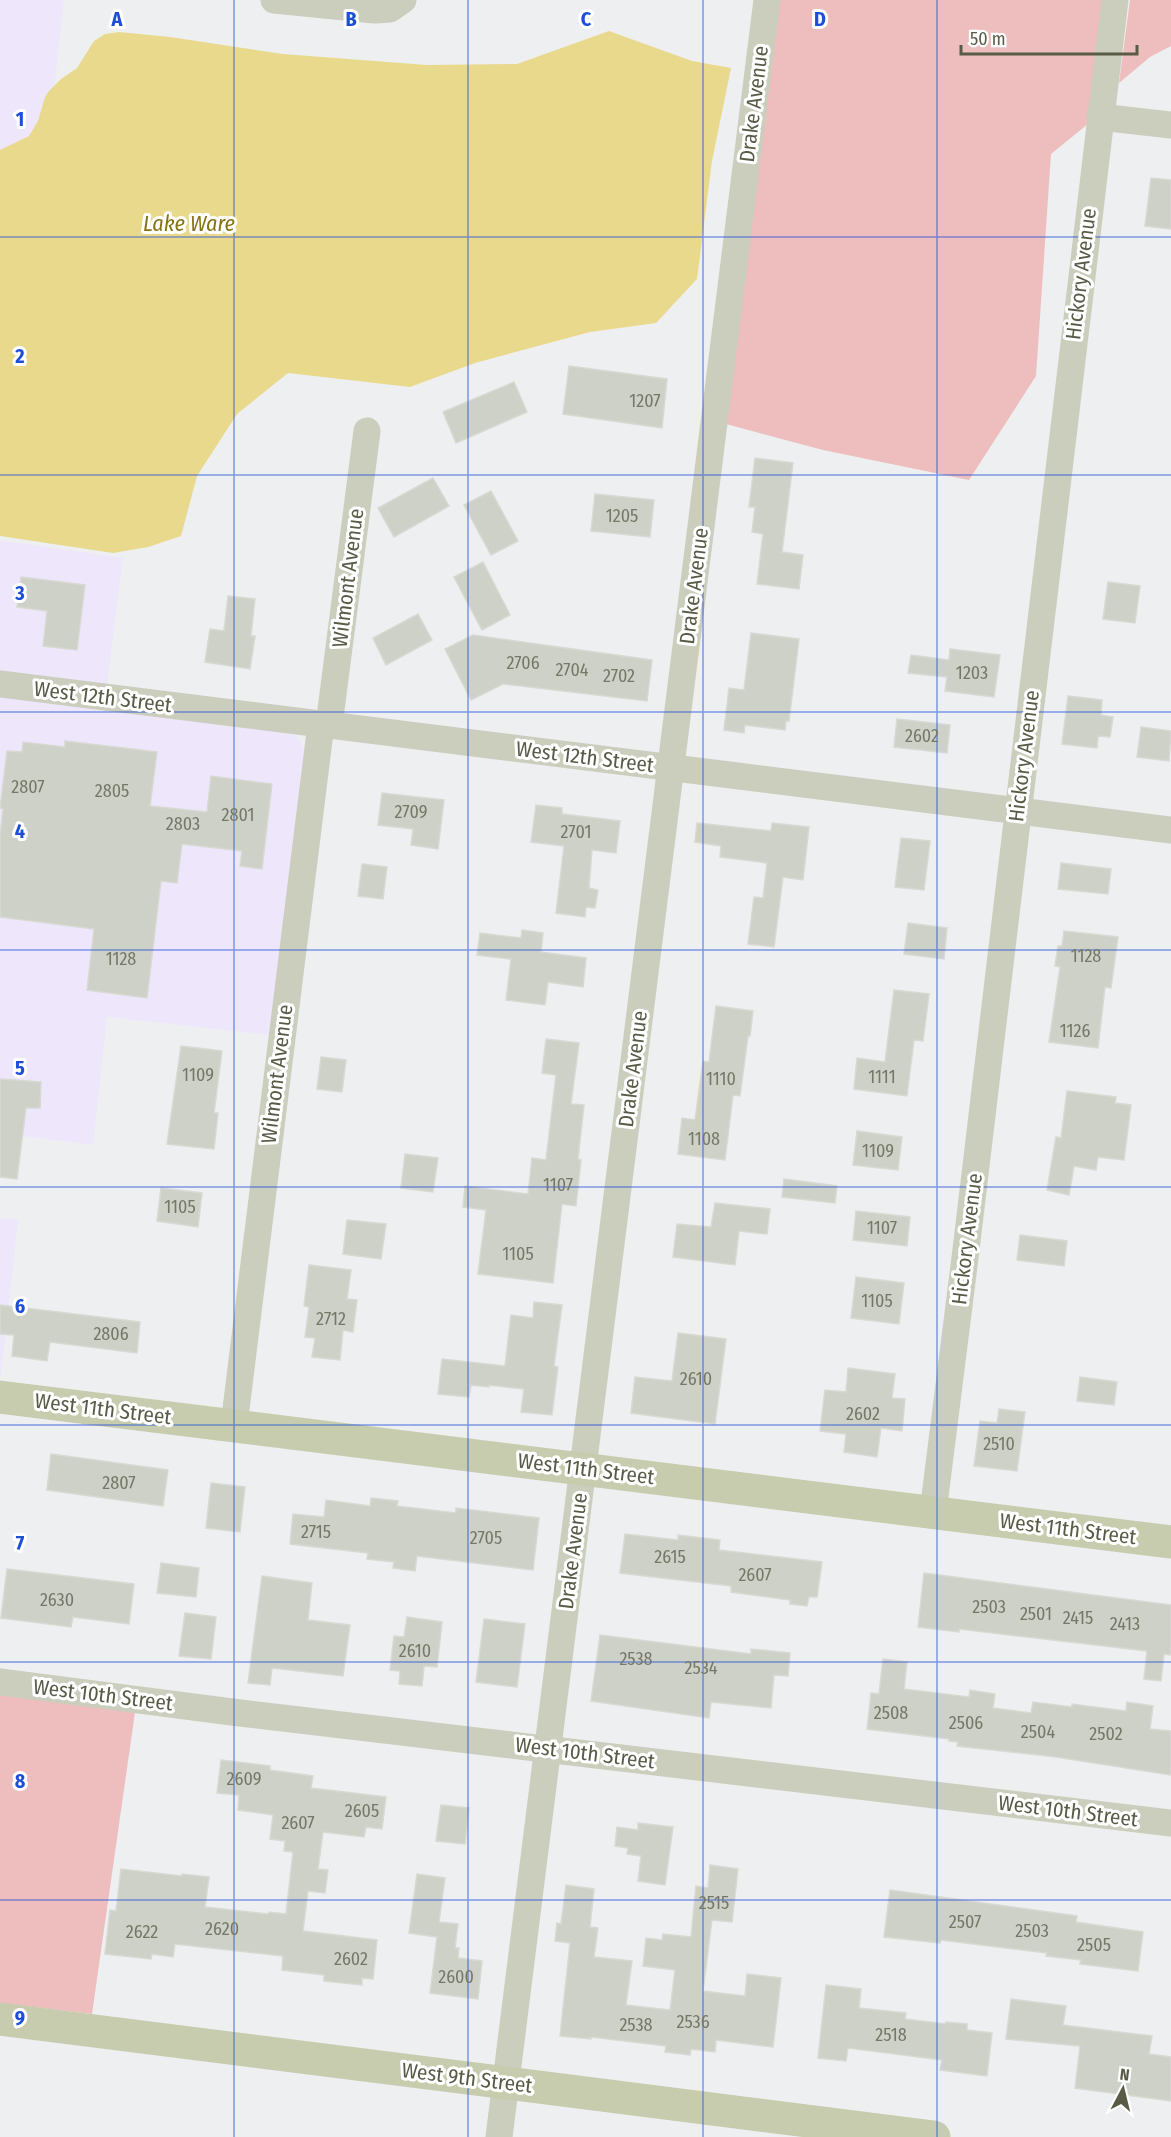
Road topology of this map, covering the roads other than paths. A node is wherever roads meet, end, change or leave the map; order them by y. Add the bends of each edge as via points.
1 (274, 0) edge
2 (767, 0) edge
3 (1115, 0) edge
4 (403, 1) edge
5 (1100, 117) junction
6 (1171, 125) edge
7 (367, 431) dead end
8 (0, 684) edge
9 (325, 725) junction
10 (671, 768) junction
11 (1017, 812) junction
12 (1171, 830) edge
13 (0, 1397) edge
14 (234, 1425) junction
15 (583, 1469) junction
16 (933, 1512) junction
17 (1171, 1542) edge
18 (0, 1682) edge
19 (549, 1749) junction
20 (1171, 1823) edge
21 (0, 2019) edge
22 (507, 2083) junction
23 (499, 2137) edge
24 (934, 2137) edge

1 - 4 street via 375,10 390,9
2 - 10 street, Drake Avenue
3 - 5 street, Hickory Avenue
5 - 6 street
5 - 11 street, Hickory Avenue
7 - 9 street, Wilmont Avenue
8 - 9 street, West 12th Street
9 - 10 street, West 12th Street
9 - 14 street, Wilmont Avenue
10 - 11 street, West 12th Street
10 - 15 street, Drake Avenue
11 - 12 street, West 12th Street
11 - 16 street, Hickory Avenue
13 - 14 main road, West 11th Street
14 - 15 main road, West 11th Street
15 - 16 main road, West 11th Street
15 - 19 street, Drake Avenue
16 - 17 main road, West 11th Street
18 - 19 street, West 10th Street
19 - 20 street, West 10th Street
19 - 22 street, Drake Avenue
21 - 22 main road, West 9th Street
22 - 23 street, Drake Avenue
22 - 24 main road, West 9th Street

